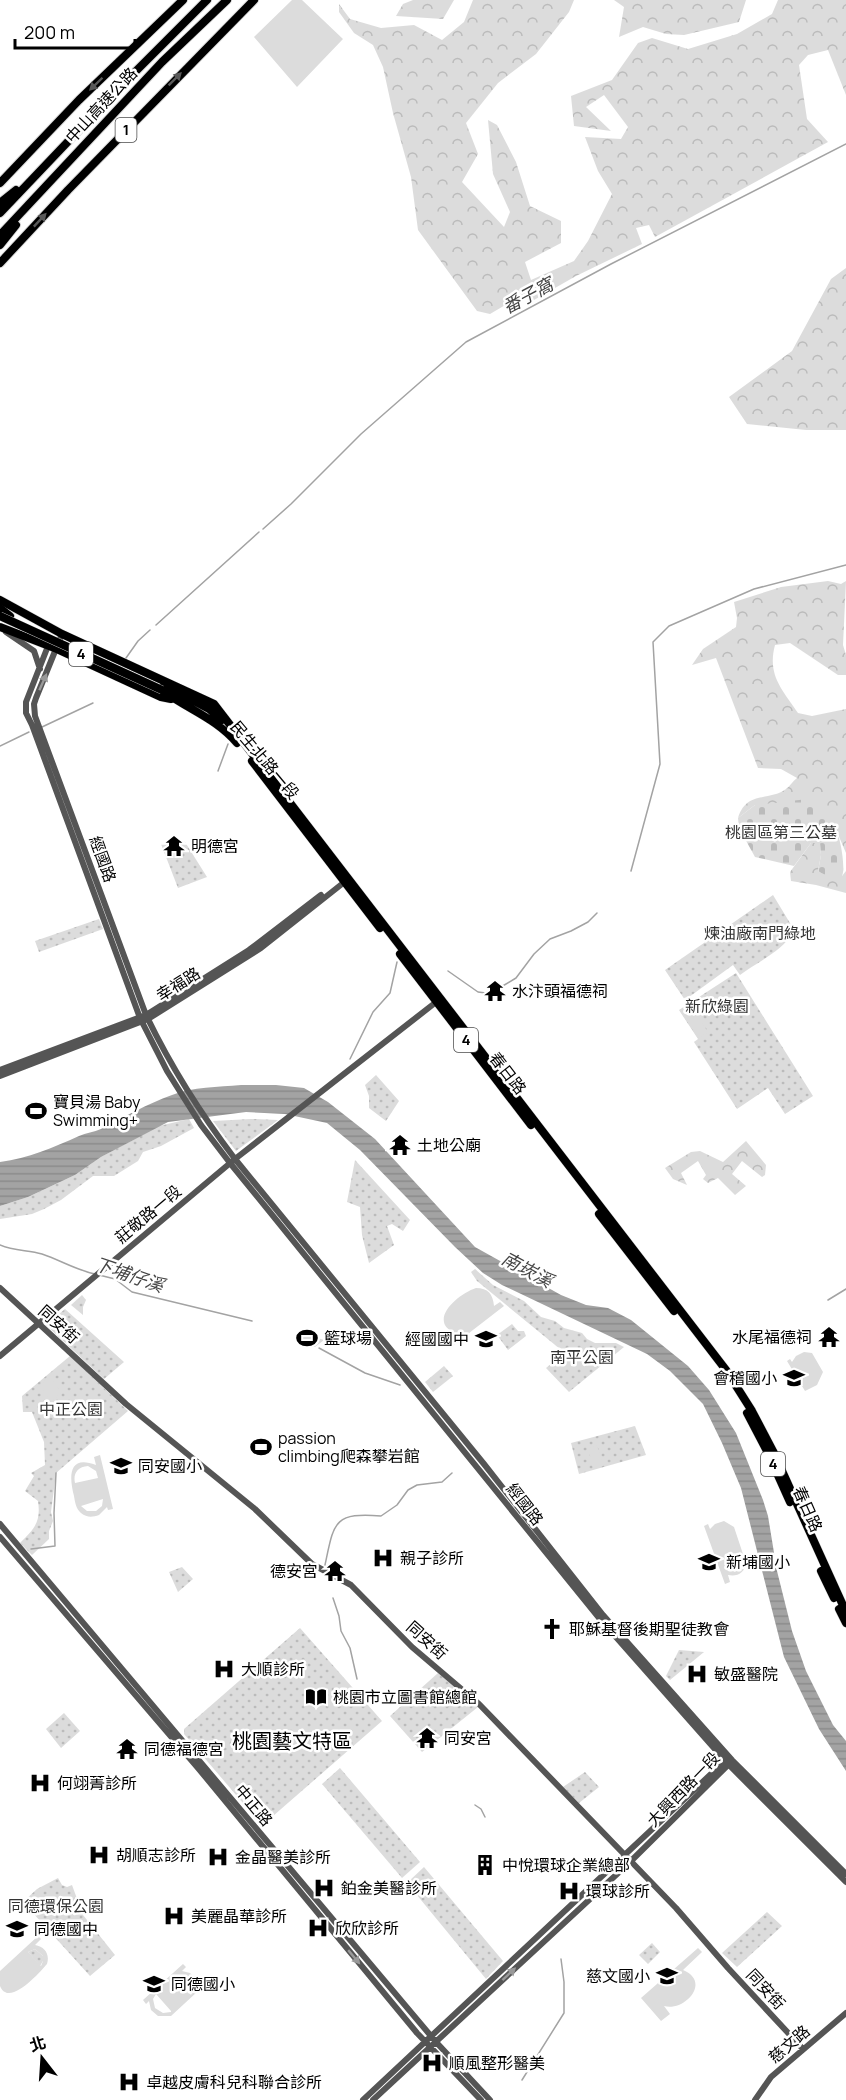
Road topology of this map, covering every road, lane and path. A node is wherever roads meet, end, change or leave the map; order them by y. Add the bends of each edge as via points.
1 (183, 0) edge
2 (207, 0) edge
3 (227, 0) edge
4 (254, 0) edge
5 (70, 160) junction
6 (42, 169) junction
7 (0, 183) edge
8 (0, 203) edge
9 (0, 213) edge
10 (0, 236) edge
11 (0, 245) edge
12 (0, 263) edge
13 (0, 600) edge
14 (0, 610) edge
15 (3, 617) edge
16 (0, 628) edge
17 (32, 631) joint
18 (62, 633) junction
19 (48, 646) junction
20 (57, 649) junction
21 (40, 669) junction
22 (163, 688) junction
23 (176, 700) junction
24 (209, 710) junction
25 (302, 821) junction
26 (345, 878) junction
27 (439, 1001) junction
28 (144, 1019) junction
29 (0, 1070) edge
30 (0, 1076) edge
31 (233, 1161) junction
32 (0, 1288) edge
33 (661, 1290) junction
34 (39, 1323) junction
35 (0, 1356) edge
36 (0, 1524) edge
37 (0, 1537) edge
38 (846, 1612) edge
39 (846, 1623) edge
40 (729, 1762) junction
41 (624, 1855) junction
42 (630, 1862) junction
43 (846, 1874) edge
44 (846, 1882) edge
45 (846, 2013) edge
46 (431, 2042) junction
47 (803, 2049) junction
48 (363, 2100) edge
49 (373, 2100) edge
50 (481, 2100) edge
51 (490, 2100) edge
52 (755, 2100) edge

1 -> 7 highway
2 - 6 highway, 中山高速公路 / 1
3 - 5 highway, 中山高速公路 / 1
12 -> 4 highway, 1
5 - 10 highway, 中山高速公路 / 1
5 - 11 highway
6 - 8 highway
6 - 9 highway, 中山高速公路 / 1
13 - 18 main road, 4
14 - 15 highway
15 - 17 highway, bridge
15 - 22 main road, 4
16 - 19 main road, 4
16 - 21 street via 34,651
17 - 22 main road, 4, bridge
18 - 20 street, 經國路
18 - 24 main road, 4
19 - 20 main road, 4
19 - 21 street, 經國路
20 - 23 main road, 4
28 -> 20 street, 經國路 via 35,716 34,704
21 - 28 street, 經國路 via 26,702 26,713
22 - 23 main road, 4
22 - 24 main road, 民生北路一段 / 4
23 - 24 main road, 民生北路一段 / 4
24 - 25 main road, 民生北路一段 / 4
24 - 25 main road, 民生北路一段 / 4 via 232,729
25 - 26 main road, 春日路 / 4
26 - 27 main road, 春日路 / 4
26 - 28 street, 幸福路 via 261,948
27 - 31 street, 莊敬路一段
27 - 33 main road, 春日路 / 4
28 - 29 street, 幸福路
28 - 30 street, 幸福路
28 - 31 street, 經國路 via 167,1071
31 - 34 street, 莊敬路一段
31 - 40 street, 經國路 via 479,1458 603,1615
32 - 34 street, 同安街
33 - 38 main road, 春日路 / 4 via 726,1370 757,1421
33 - 39 main road, 春日路 / 4 via 723,1374 747,1414
34 - 35 street, 莊敬路一段
34 - 41 street, 同安街 via 136,1413 255,1509 312,1564 351,1586 412,1647 479,1704
36 - 46 street, 中正路
37 -> 46 street, 中正路
40 - 41 street, 大興西路一段
40 - 42 street, 大興西路一段
40 - 43 street, 經國路
40 - 44 street, 經國路
41 - 42 street, 同安街
41 - 46 street, 大興西路一段
46 -> 42 street, 大興西路一段
42 - 47 street, 同安街
45 - 47 street, 慈文路
46 - 48 street
46 - 49 street
46 - 50 street, 中正路
46 - 51 street, 中正路
47 - 52 street, 慈文路 via 771,2077

